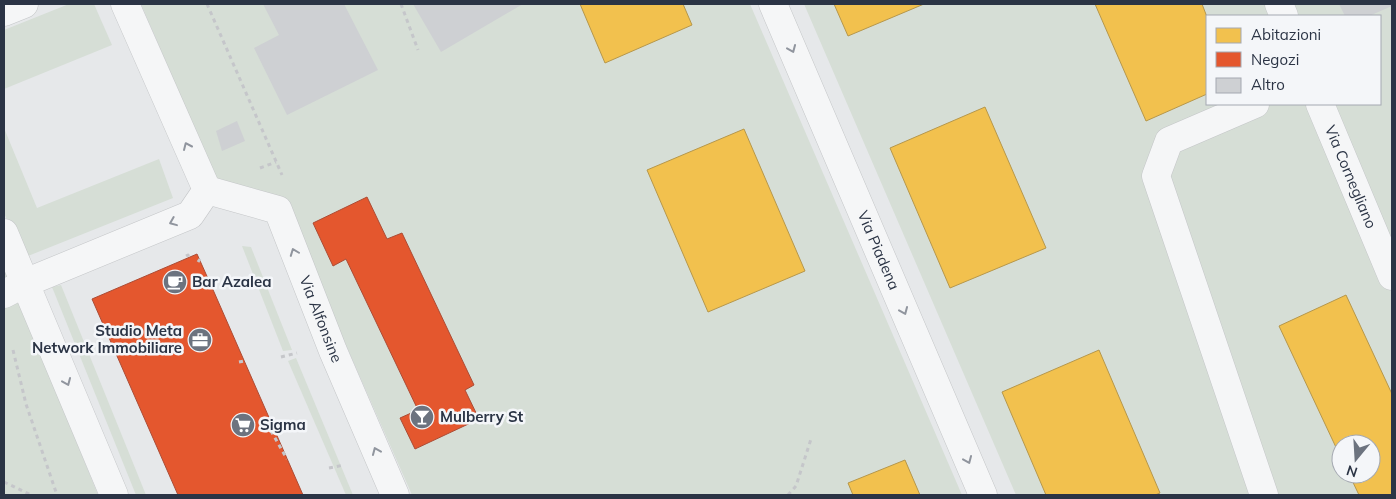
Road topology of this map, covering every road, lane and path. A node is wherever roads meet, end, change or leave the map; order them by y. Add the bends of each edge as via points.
1 (24, 4) edge
2 (125, 4) edge
3 (401, 4) edge
4 (773, 4) edge
5 (4, 12) edge
6 (418, 50) dead end
7 (1253, 105) edge
8 (1320, 105) edge
9 (207, 190) junction
10 (4, 233) edge
11 (1392, 276) edge
12 (14, 288) edge
13 (13, 348) dead end
14 (244, 361) dead end
15 (239, 362) dead end
16 (263, 417) dead end
17 (811, 439) dead end
18 (287, 459) dead end
19 (4, 482) edge
20 (31, 495) edge
21 (57, 495) edge
22 (114, 495) edge
23 (395, 495) edge
24 (788, 495) edge
25 (983, 495) edge
26 (1264, 495) edge

1 - 5 street
9 -> 2 street
3 - 6 path
4 -> 25 street, Via Piadena
7 - 26 street via 1169,141 1156,176
8 - 11 street, Via Cornegliano
9 -> 12 street via 190,215
23 -> 9 street, Via Alfonsine via 332,351 278,210
10 - 12 street
12 -> 22 street
13 - 21 path via 26,404
14 - 15 path
16 - 18 path
17 - 24 path via 796,486
19 - 20 path

